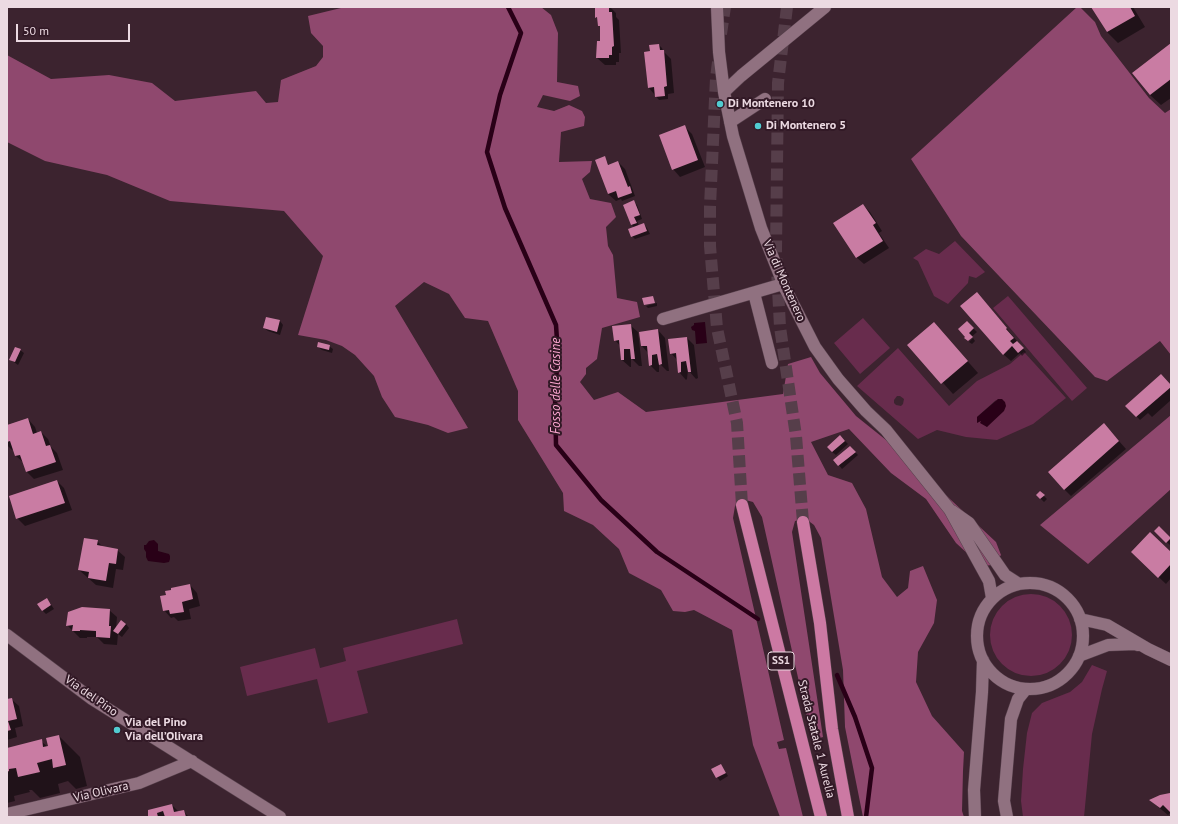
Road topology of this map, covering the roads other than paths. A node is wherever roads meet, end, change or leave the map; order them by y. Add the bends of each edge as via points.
1 (717, 7) edge
2 (825, 7) edge
3 (724, 92) junction
4 (765, 99) dead end
5 (730, 122) junction
6 (783, 284) junction
7 (754, 293) junction
8 (663, 319) dead end
9 (772, 363) dead end
10 (742, 505) tunnel mouth
11 (950, 510) junction
12 (803, 522) tunnel mouth
13 (1019, 584) junction
14 (992, 598) junction
15 (1080, 619) junction
16 (7, 635) edge
17 (1148, 649) junction
18 (1079, 656) junction
19 (982, 660) junction
20 (1171, 660) edge
21 (1026, 689) junction
22 (192, 761) junction
23 (7, 814) edge
24 (280, 817) edge
25 (821, 817) edge
26 (848, 817) edge
27 (975, 817) edge
28 (1007, 817) edge

1 - 3 street, Via di Montenero
2 - 3 street
3 - 5 street, Via di Montenero
4 - 5 street
5 - 6 street, Via di Montenero via 761,228
6 - 7 street
6 - 11 street, Via di Montenero via 815,347 838,379 886,430
7 - 8 street
7 - 9 street
10 - 25 highway, Strada Statale 1 Aurelia / SS1
11 - 13 street, Via di Montenero via 969,523 1005,575
11 - 14 street, Via di Montenero via 989,581
12 - 26 highway, Strada Statale 1 Aurelia via 822,636 832,729
13 - 14 street
13 - 15 street via 1041,584 1061,592 1076,608
14 - 19 street via 984,608 978,627 978,647
15 - 17 street via 1107,625
15 - 18 street via 1083,631
16 - 22 street, Via del Pino via 92,699
17 - 18 street via 1135,644 1108,645
17 - 20 street
18 - 21 street via 1064,677 1040,688
19 - 21 street via 1000,680
19 - 27 street via 974,790
21 - 28 street via 1018,699 1011,719 1004,801
22 - 23 street, Via Olivara via 139,784
22 - 24 street, Via del Pino

